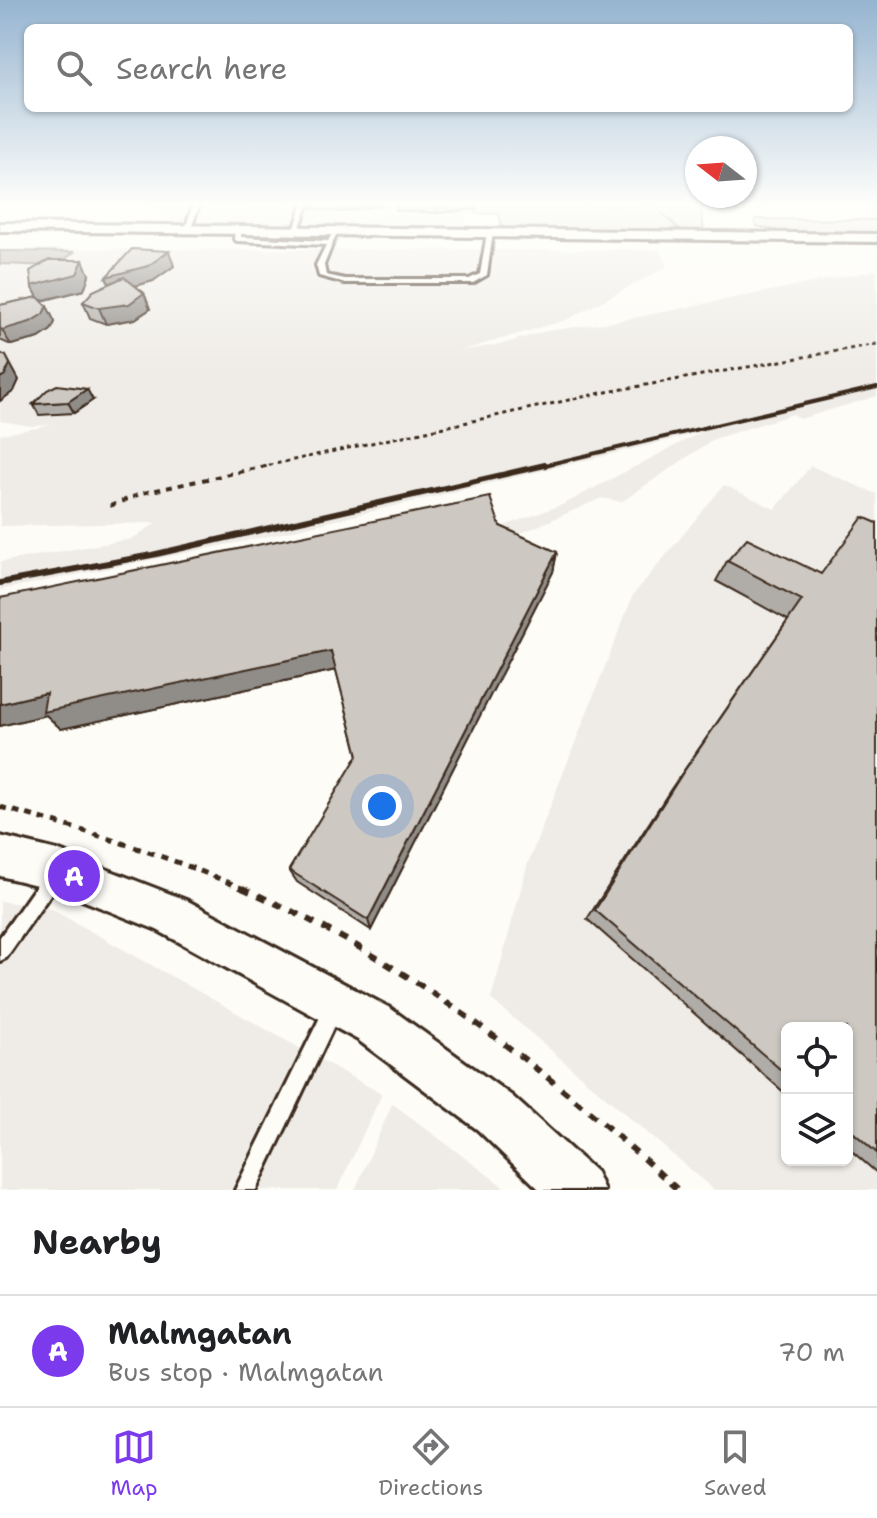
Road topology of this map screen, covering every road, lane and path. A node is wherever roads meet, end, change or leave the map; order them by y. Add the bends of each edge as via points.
1 (322, 261) edge
2 (485, 261) edge
3 (877, 344) edge
4 (110, 506) dead end
5 (0, 807) edge
6 (0, 856) edge
7 (57, 870) junction
8 (0, 952) edge
9 (337, 1003) junction
10 (245, 1190) edge
11 (578, 1190) edge
12 (678, 1190) edge

1 - 2 lane via 323,276 345,281 470,281 483,275
3 - 4 path via 506,415 143,493
5 - 12 path via 155,850 297,912 368,951 469,1012
6 - 7 street
7 - 8 lane
7 - 9 street via 171,915
9 - 10 lane
9 - 11 street via 495,1113

